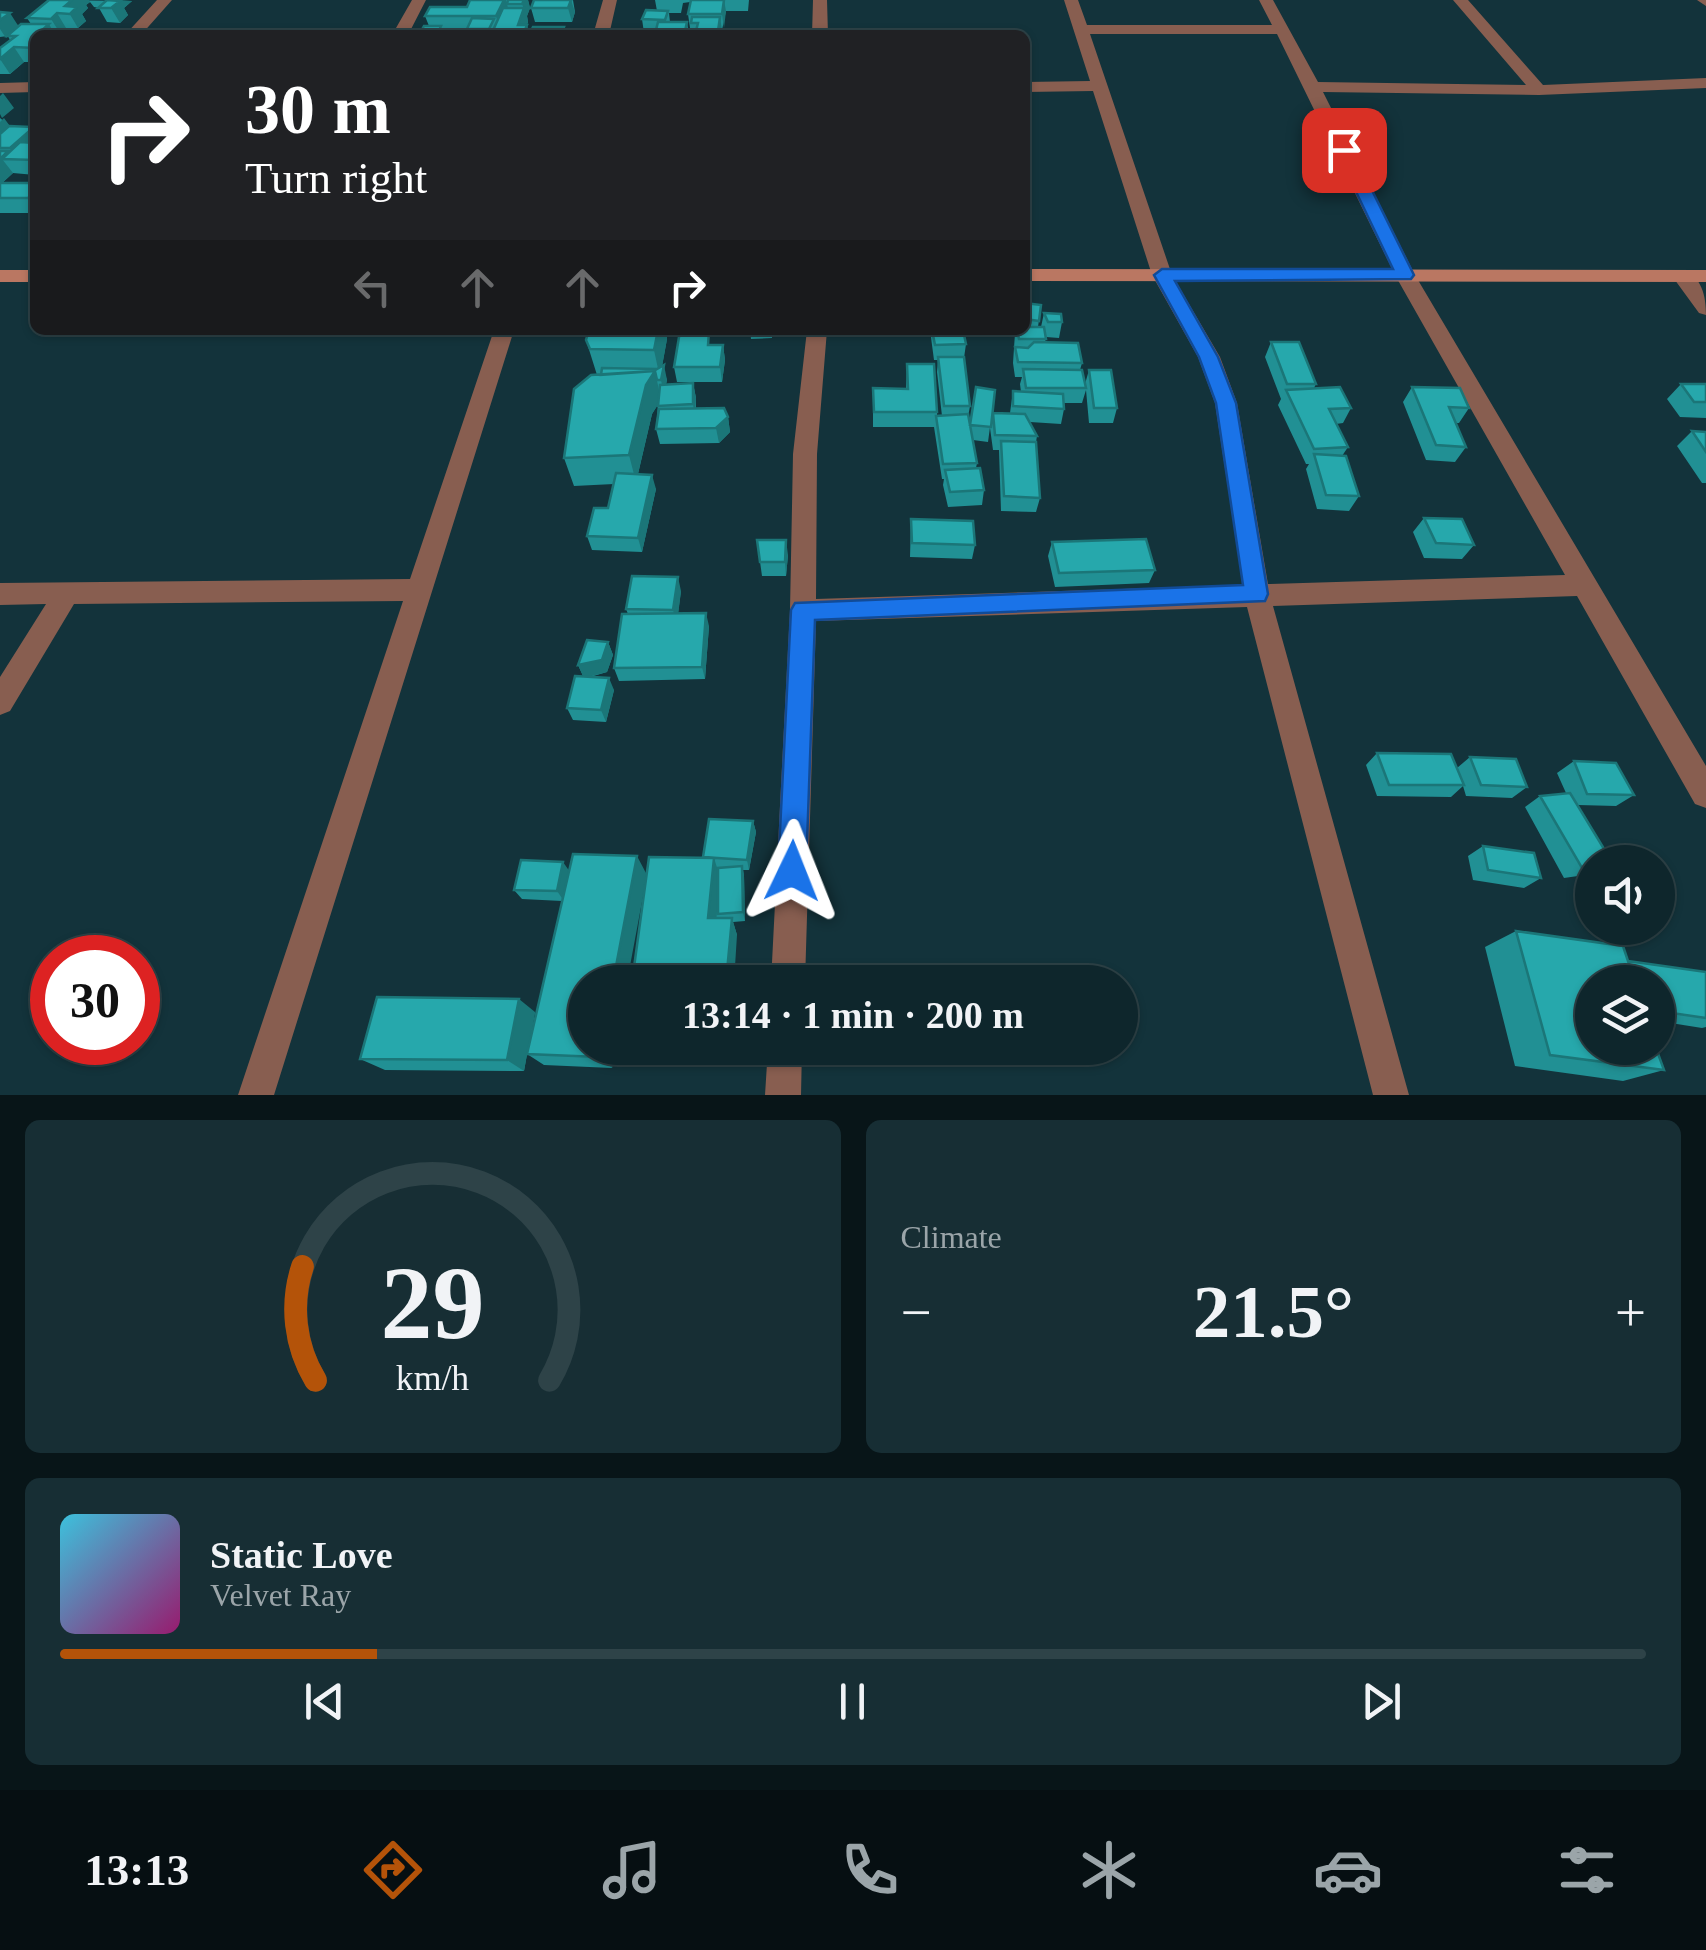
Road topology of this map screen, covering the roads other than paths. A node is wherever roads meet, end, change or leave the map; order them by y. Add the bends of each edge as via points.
1 (166, 0) edge
2 (419, 0) edge
3 (610, 0) edge
4 (820, 0) edge
5 (1071, 0) edge
6 (1266, 0) edge
7 (1460, 0) edge
8 (1284, 29) junction
9 (139, 30) edge
10 (403, 30) edge
11 (602, 30) edge
12 (820, 30) edge
13 (1081, 30) junction
14 (1706, 82) edge
15 (1102, 86) junction
16 (1030, 87) edge
17 (1314, 87) junction
18 (0, 88) edge
19 (30, 88) edge
20 (1538, 90) junction
21 (1030, 275) edge
22 (1162, 275) junction
23 (1405, 275) junction
24 (0, 276) edge
25 (30, 276) edge
26 (1682, 276) junction
27 (1706, 276) edge
28 (1706, 308) edge
29 (502, 335) edge
30 (816, 335) edge
31 (1584, 585) junction
32 (417, 590) junction
33 (0, 594) edge
34 (66, 594) junction
35 (1256, 594) junction
36 (803, 610) junction
37 (0, 702) edge
38 (1706, 794) edge
39 (789, 965) edge
40 (784, 1065) edge
41 (256, 1095) edge
42 (783, 1095) edge
43 (1391, 1095) edge

1 - 9 street
2 - 10 street
3 - 11 street
4 - 12 street
5 - 13 street
6 - 8 street
7 - 20 street
8 - 13 street
8 - 17 street
13 - 15 street
14 - 20 street
15 - 16 street
15 - 22 street
17 - 20 street
17 - 23 street
18 - 19 street
21 - 22 street
22 - 23 street
22 - 35 street via 1209,357 1226,403
23 - 26 street
23 - 31 street
24 - 25 street
26 - 27 street
26 - 28 street
29 - 32 street
30 - 36 street via 804,454
31 - 35 street
31 - 38 street
32 - 34 street
32 - 41 street
33 - 34 street
34 - 37 street
35 - 36 street
35 - 43 street
36 - 39 street
40 - 42 street

